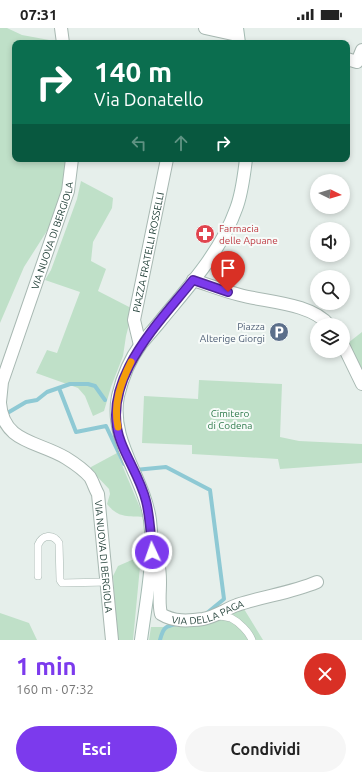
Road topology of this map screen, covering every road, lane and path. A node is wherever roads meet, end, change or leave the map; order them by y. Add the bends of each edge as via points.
1 (60, 28) edge
2 (205, 28) edge
3 (237, 35) edge
4 (62, 40) edge
5 (362, 50) edge
6 (352, 61) edge
7 (72, 162) edge
8 (166, 162) edge
9 (246, 162) edge
10 (193, 280) junction
11 (321, 318) edge
12 (140, 345) junction
13 (349, 358) edge
14 (362, 384) edge
15 (0, 402) edge
16 (152, 552) junction
17 (38, 576) dead end
18 (107, 582) junction
19 (317, 582) dead end
20 (213, 615) junction
21 (112, 640) edge
22 (141, 640) edge
23 (252, 640) edge

1 - 4 street
2 - 3 street
5 - 6 street
7 - 15 street, VIA NUOVA DI BERGIOLA via 68,191 2,382
8 - 12 street, PIAZZA FRATELLI ROSSELLI via 134,320
9 - 10 street via 237,208 227,231
10 - 11 street via 240,295 298,308
10 - 12 street
12 - 16 street via 123,378 116,417 120,441 146,500
13 - 14 street
15 - 18 street, VIA NUOVA DI BERGIOLA via 3,418 10,430 24,440 66,458 90,478 98,494
16 - 20 street, VIA DELLA PAGA via 158,563 161,614 170,620 186,621
16 - 22 street
17 - 18 lane via 38,545 44,537 51,536 59,543 62,583
18 - 21 street, VIA NUOVA DI BERGIOLA
19 - 20 street, VIA DELLA PAGA
20 - 23 lane via 237,622

